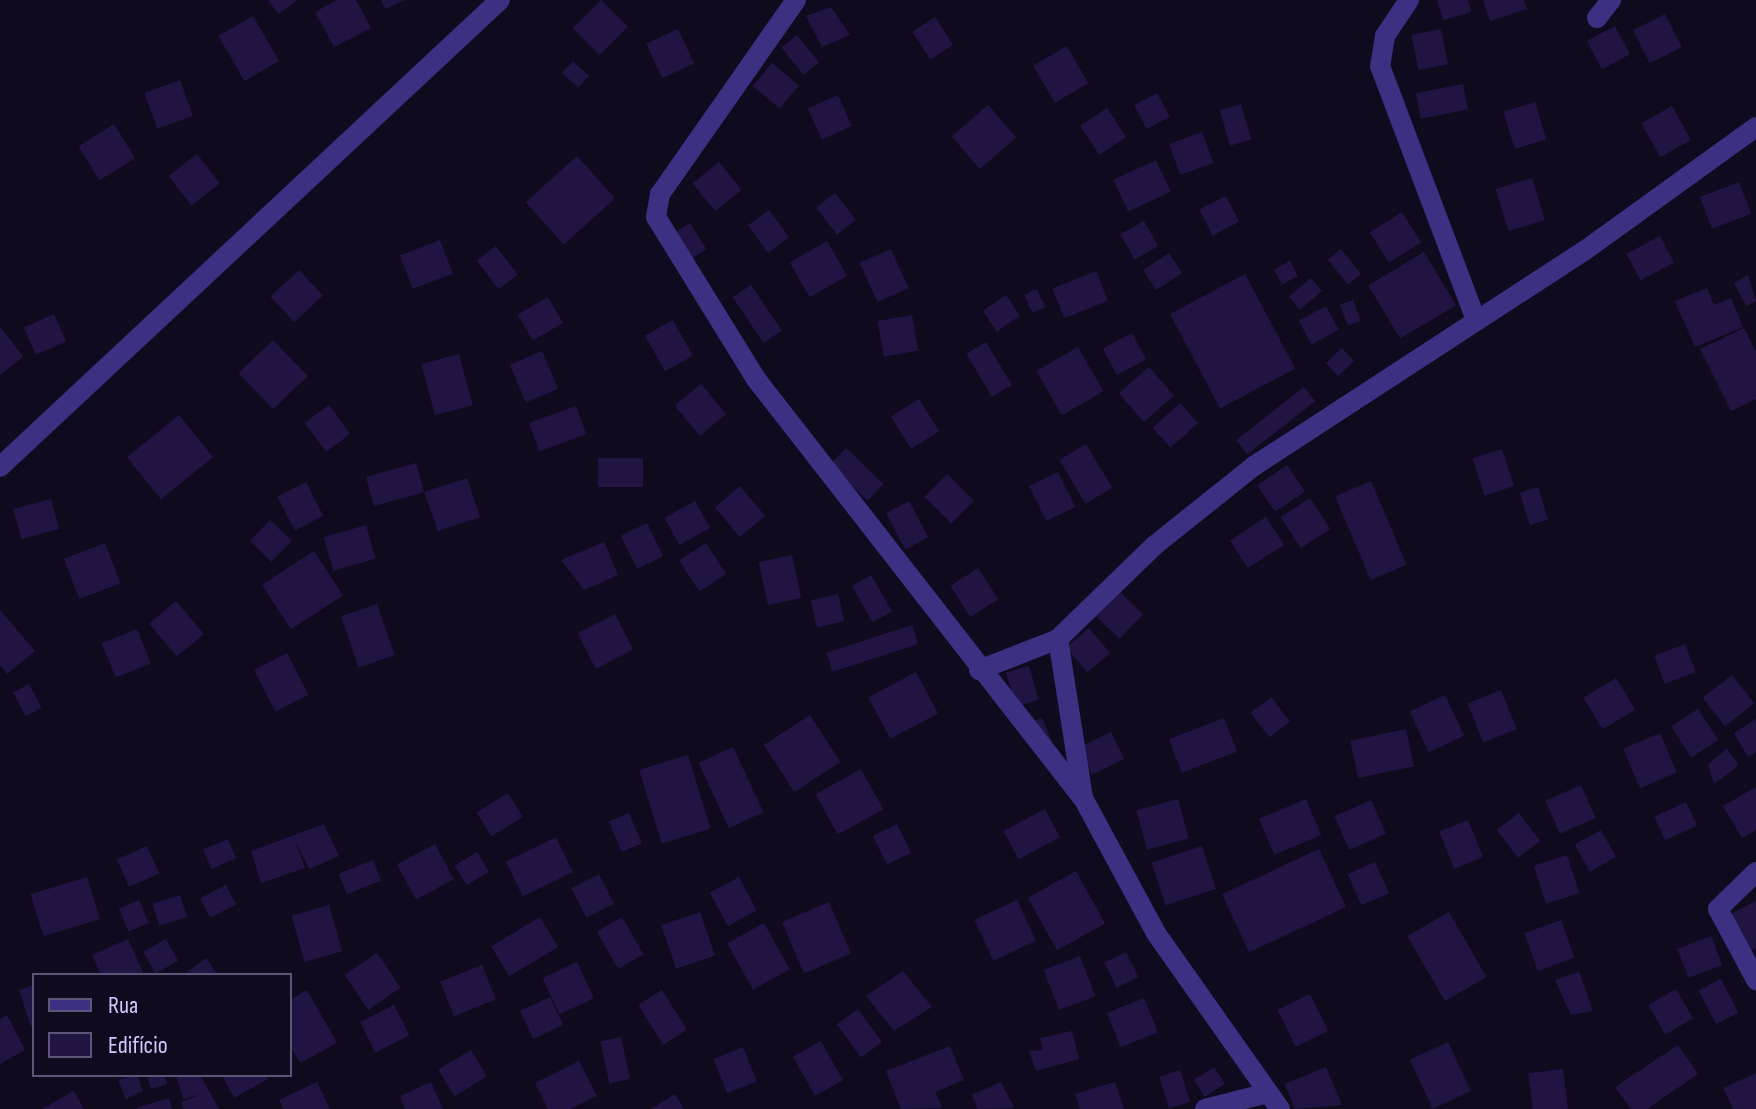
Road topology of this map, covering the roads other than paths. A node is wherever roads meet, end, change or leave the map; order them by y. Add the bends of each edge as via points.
1 (500, 0) edge
2 (796, 0) edge
3 (1409, 0) edge
4 (1611, 0) edge
5 (1597, 18) dead end
6 (1756, 127) edge
7 (1476, 320) junction
8 (0, 467) edge
9 (1058, 639) junction
10 (979, 670) junction
11 (1083, 798) junction
12 (1756, 872) edge
13 (1756, 980) edge
14 (1274, 1101) edge
15 (1205, 1109) edge

1 - 8 street
2 - 10 street via 660,194 656,217 756,379
3 - 7 street via 1385,36 1380,66
4 - 5 street
6 - 7 street
7 - 9 street via 1254,466 1155,545
9 - 10 street
9 - 11 street
10 - 11 street
11 - 14 street via 1156,933
12 - 13 street via 1718,909
14 - 15 street

